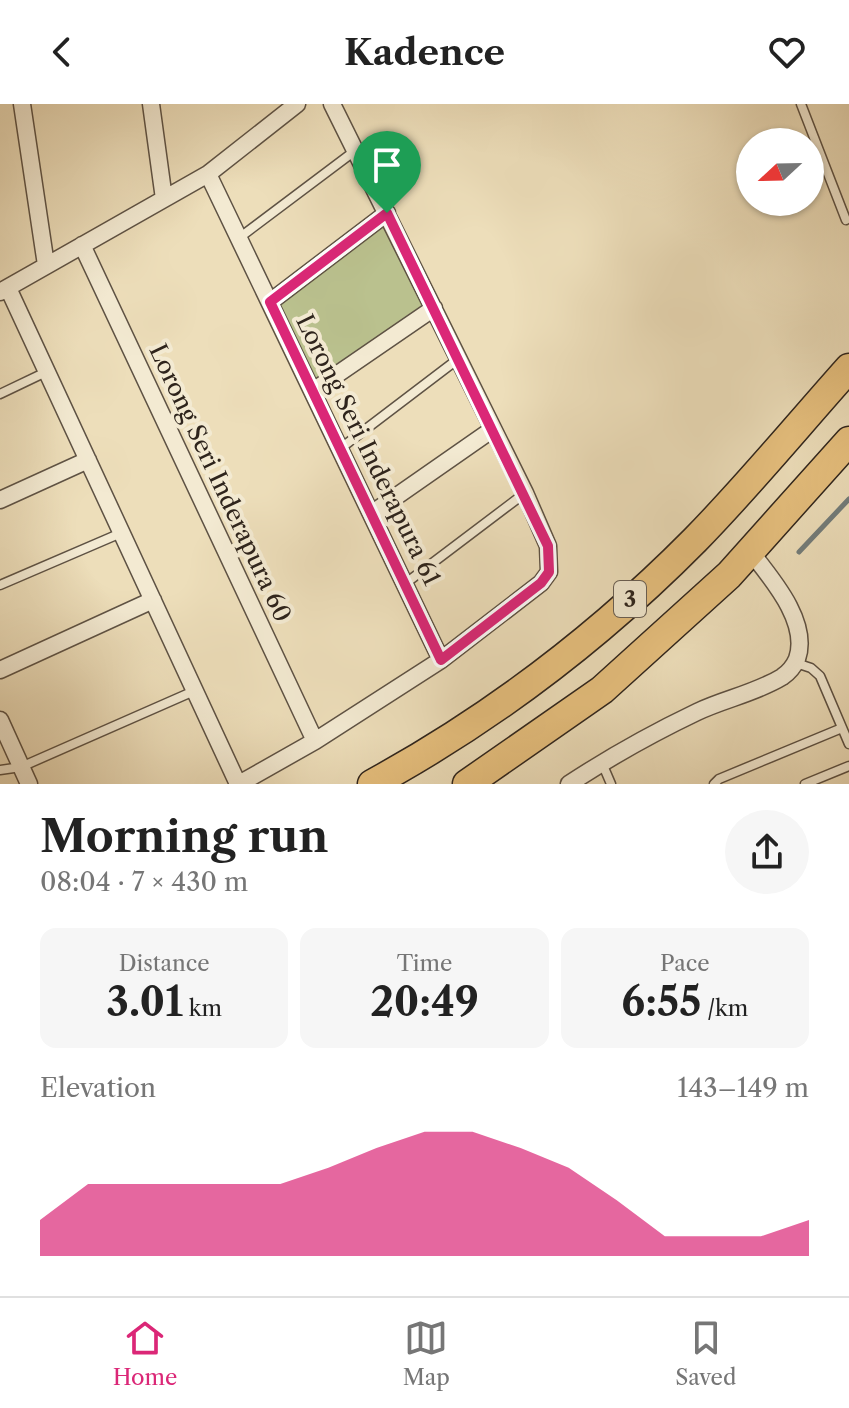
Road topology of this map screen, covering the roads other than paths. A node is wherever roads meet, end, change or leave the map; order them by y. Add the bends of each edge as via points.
1 (22, 104) edge
2 (151, 104) edge
3 (332, 104) edge
4 (801, 104) edge
5 (292, 106) edge
6 (356, 150) junction
7 (208, 174) junction
8 (164, 199) junction
9 (387, 213) junction
10 (846, 220) dead end
11 (239, 238) junction
12 (82, 245) junction
13 (46, 265) junction
14 (4, 290) edge
15 (270, 302) junction
16 (434, 308) junction
17 (459, 359) junction
18 (849, 368) edge
19 (46, 372) junction
20 (313, 391) junction
21 (0, 394) edge
22 (493, 429) junction
23 (849, 441) edge
24 (341, 448) junction
25 (88, 460) junction
26 (525, 493) junction
27 (0, 500) edge
28 (371, 514) junction
29 (121, 533) junction
30 (750, 551) junction
31 (406, 583) junction
32 (0, 585) edge
33 (153, 600) junction
34 (441, 660) junction
35 (796, 663) junction
36 (0, 670) edge
37 (195, 691) junction
38 (0, 720) edge
39 (842, 728) junction
40 (315, 741) junction
41 (849, 744) edge
42 (602, 762) junction
43 (849, 766) edge
44 (21, 767) junction
45 (0, 770) edge
46 (29, 784) edge
47 (239, 784) edge
48 (372, 784) edge
49 (467, 784) edge
50 (569, 784) edge
51 (611, 784) edge
52 (714, 784) edge
53 (805, 784) edge

1 - 13 street
2 - 8 street
3 - 6 street
4 - 10 lane
5 - 7 street
6 - 9 street
6 - 11 lane
7 - 8 street
7 - 11 street, Lorong Seri Inderapura 61
8 - 12 street
9 - 15 street
9 - 16 street
11 - 15 street, Lorong Seri Inderapura 61
12 - 13 street
12 - 40 street, Lorong Seri Inderapura 60
13 - 14 street
14 - 19 street
15 - 20 street, Lorong Seri Inderapura 61
16 - 17 street
16 - 20 street
17 - 22 street
17 - 24 lane
18 - 48 highway, 3 via 695,540 570,654 434,750
19 - 21 lane
19 - 25 street
20 - 24 street, Lorong Seri Inderapura 61
22 - 26 street
22 - 28 street
23 - 30 highway, 3
24 - 28 street, Lorong Seri Inderapura 61
25 - 27 street
25 - 29 street
26 - 31 lane
26 - 34 street via 548,546 549,572
28 - 31 street, Lorong Seri Inderapura 61
29 - 32 lane
29 - 33 street
30 - 35 street via 792,614 800,649
30 - 49 highway, 3 via 602,690
31 - 34 street, Lorong Seri Inderapura 61
33 - 36 street
33 - 37 street
34 - 40 street
35 - 39 lane via 820,676
35 - 42 street via 772,683 698,712
37 - 44 lane
37 - 47 street
38 - 44 street
39 - 41 lane
39 - 52 lane
40 - 47 street
42 - 50 street
42 - 51 lane
43 - 53 lane
44 - 45 lane
44 - 46 street

